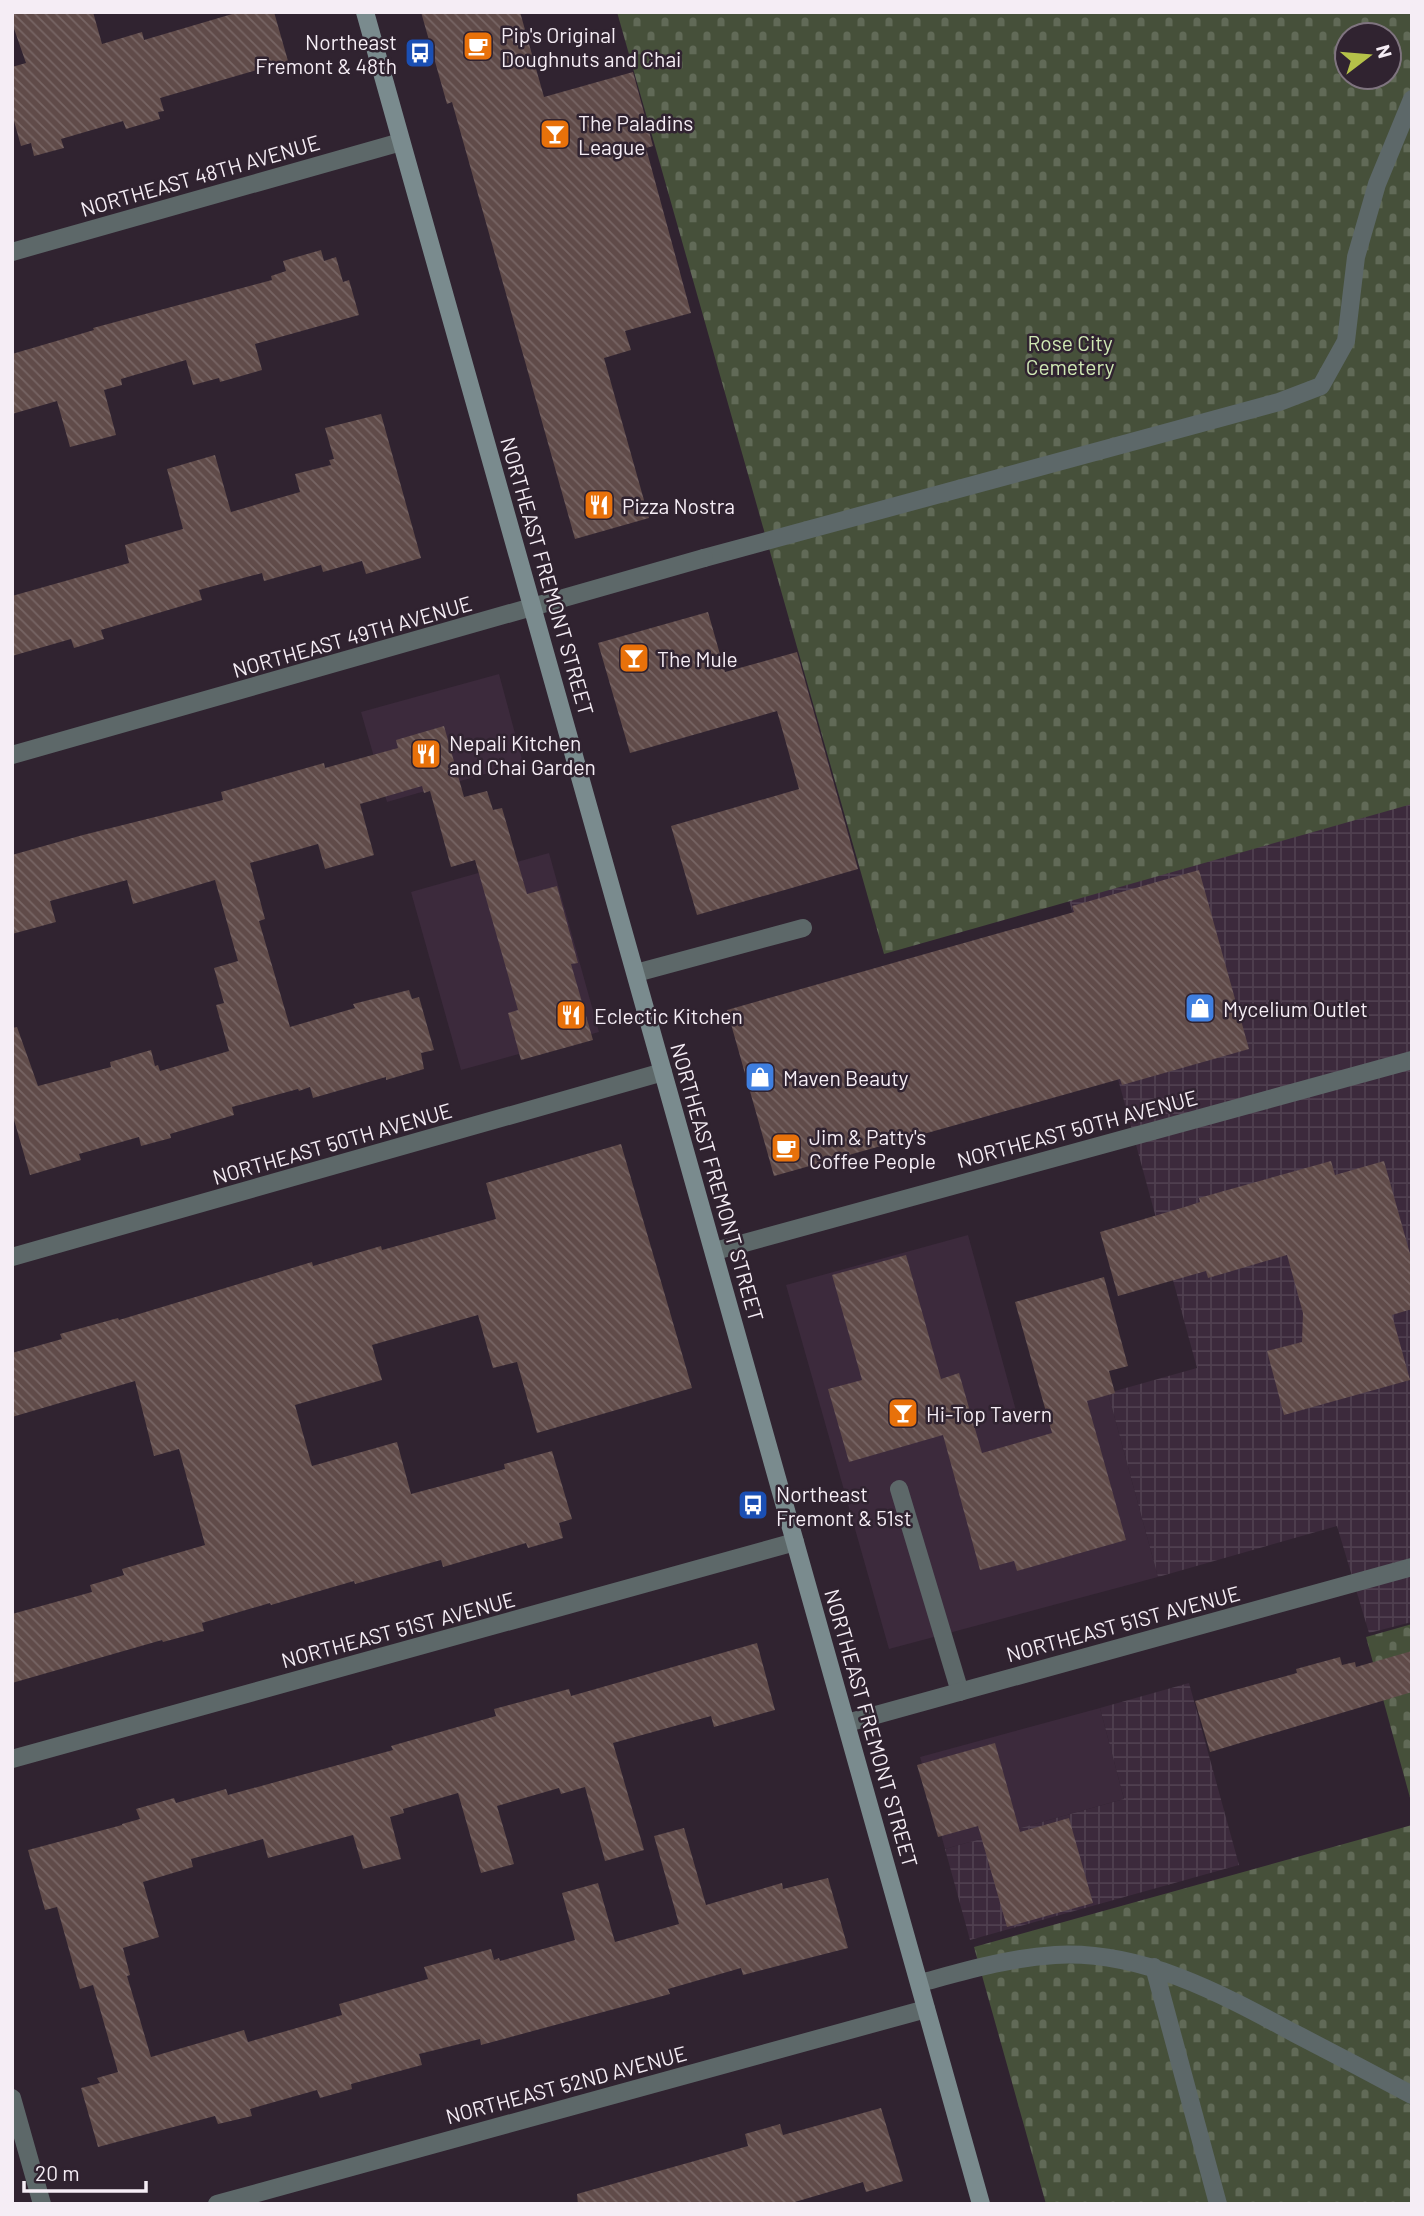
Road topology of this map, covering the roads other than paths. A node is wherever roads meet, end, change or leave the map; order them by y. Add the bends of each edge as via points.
1 (365, 12) edge
2 (1412, 99) edge
3 (401, 142) junction
4 (12, 252) edge
5 (533, 607) junction
6 (12, 755) edge
7 (803, 928) dead end
8 (636, 973) junction
9 (1412, 1060) edge
10 (663, 1072) junction
11 (715, 1251) junction
12 (12, 1257) edge
13 (899, 1489) dead end
14 (795, 1542) junction
15 (1412, 1567) edge
16 (960, 1692) junction
17 (847, 1723) junction
18 (12, 1759) edge
19 (1154, 1967) junction
20 (920, 1983) junction
21 (926, 2009) junction
22 (1412, 2095) edge
23 (12, 2098) edge
24 (42, 2204) edge
25 (217, 2204) edge
26 (981, 2204) edge
27 (1218, 2204) edge

1 - 3 main road, NORTHEAST FREMONT STREET
2 - 5 street, NORTHEAST 49TH AVENUE via 1377,184 1356,257 1346,341 1321,386 1279,402
3 - 4 street, NORTHEAST 48TH AVENUE
3 - 5 main road, NORTHEAST FREMONT STREET
5 - 6 street, NORTHEAST 49TH AVENUE
5 - 8 main road, NORTHEAST FREMONT STREET
7 - 8 street
8 - 10 main road, NORTHEAST FREMONT STREET
9 - 11 street, NORTHEAST 50TH AVENUE
10 - 11 main road, NORTHEAST FREMONT STREET
10 - 12 street, NORTHEAST 50TH AVENUE
11 - 14 main road, NORTHEAST FREMONT STREET
13 - 16 street
14 - 17 main road, NORTHEAST FREMONT STREET
14 - 18 street, NORTHEAST 51ST AVENUE
15 - 16 street, NORTHEAST 51ST AVENUE
16 - 17 street, NORTHEAST 51ST AVENUE
17 - 20 main road, NORTHEAST FREMONT STREET
19 - 20 street via 1057,1955 991,1963
19 - 22 street via 1233,2000
19 - 27 street
20 - 21 main road, NORTHEAST FREMONT STREET
21 - 25 street, NORTHEAST 52ND AVENUE
21 - 26 main road, NORTHEAST FREMONT STREET
23 - 24 street

